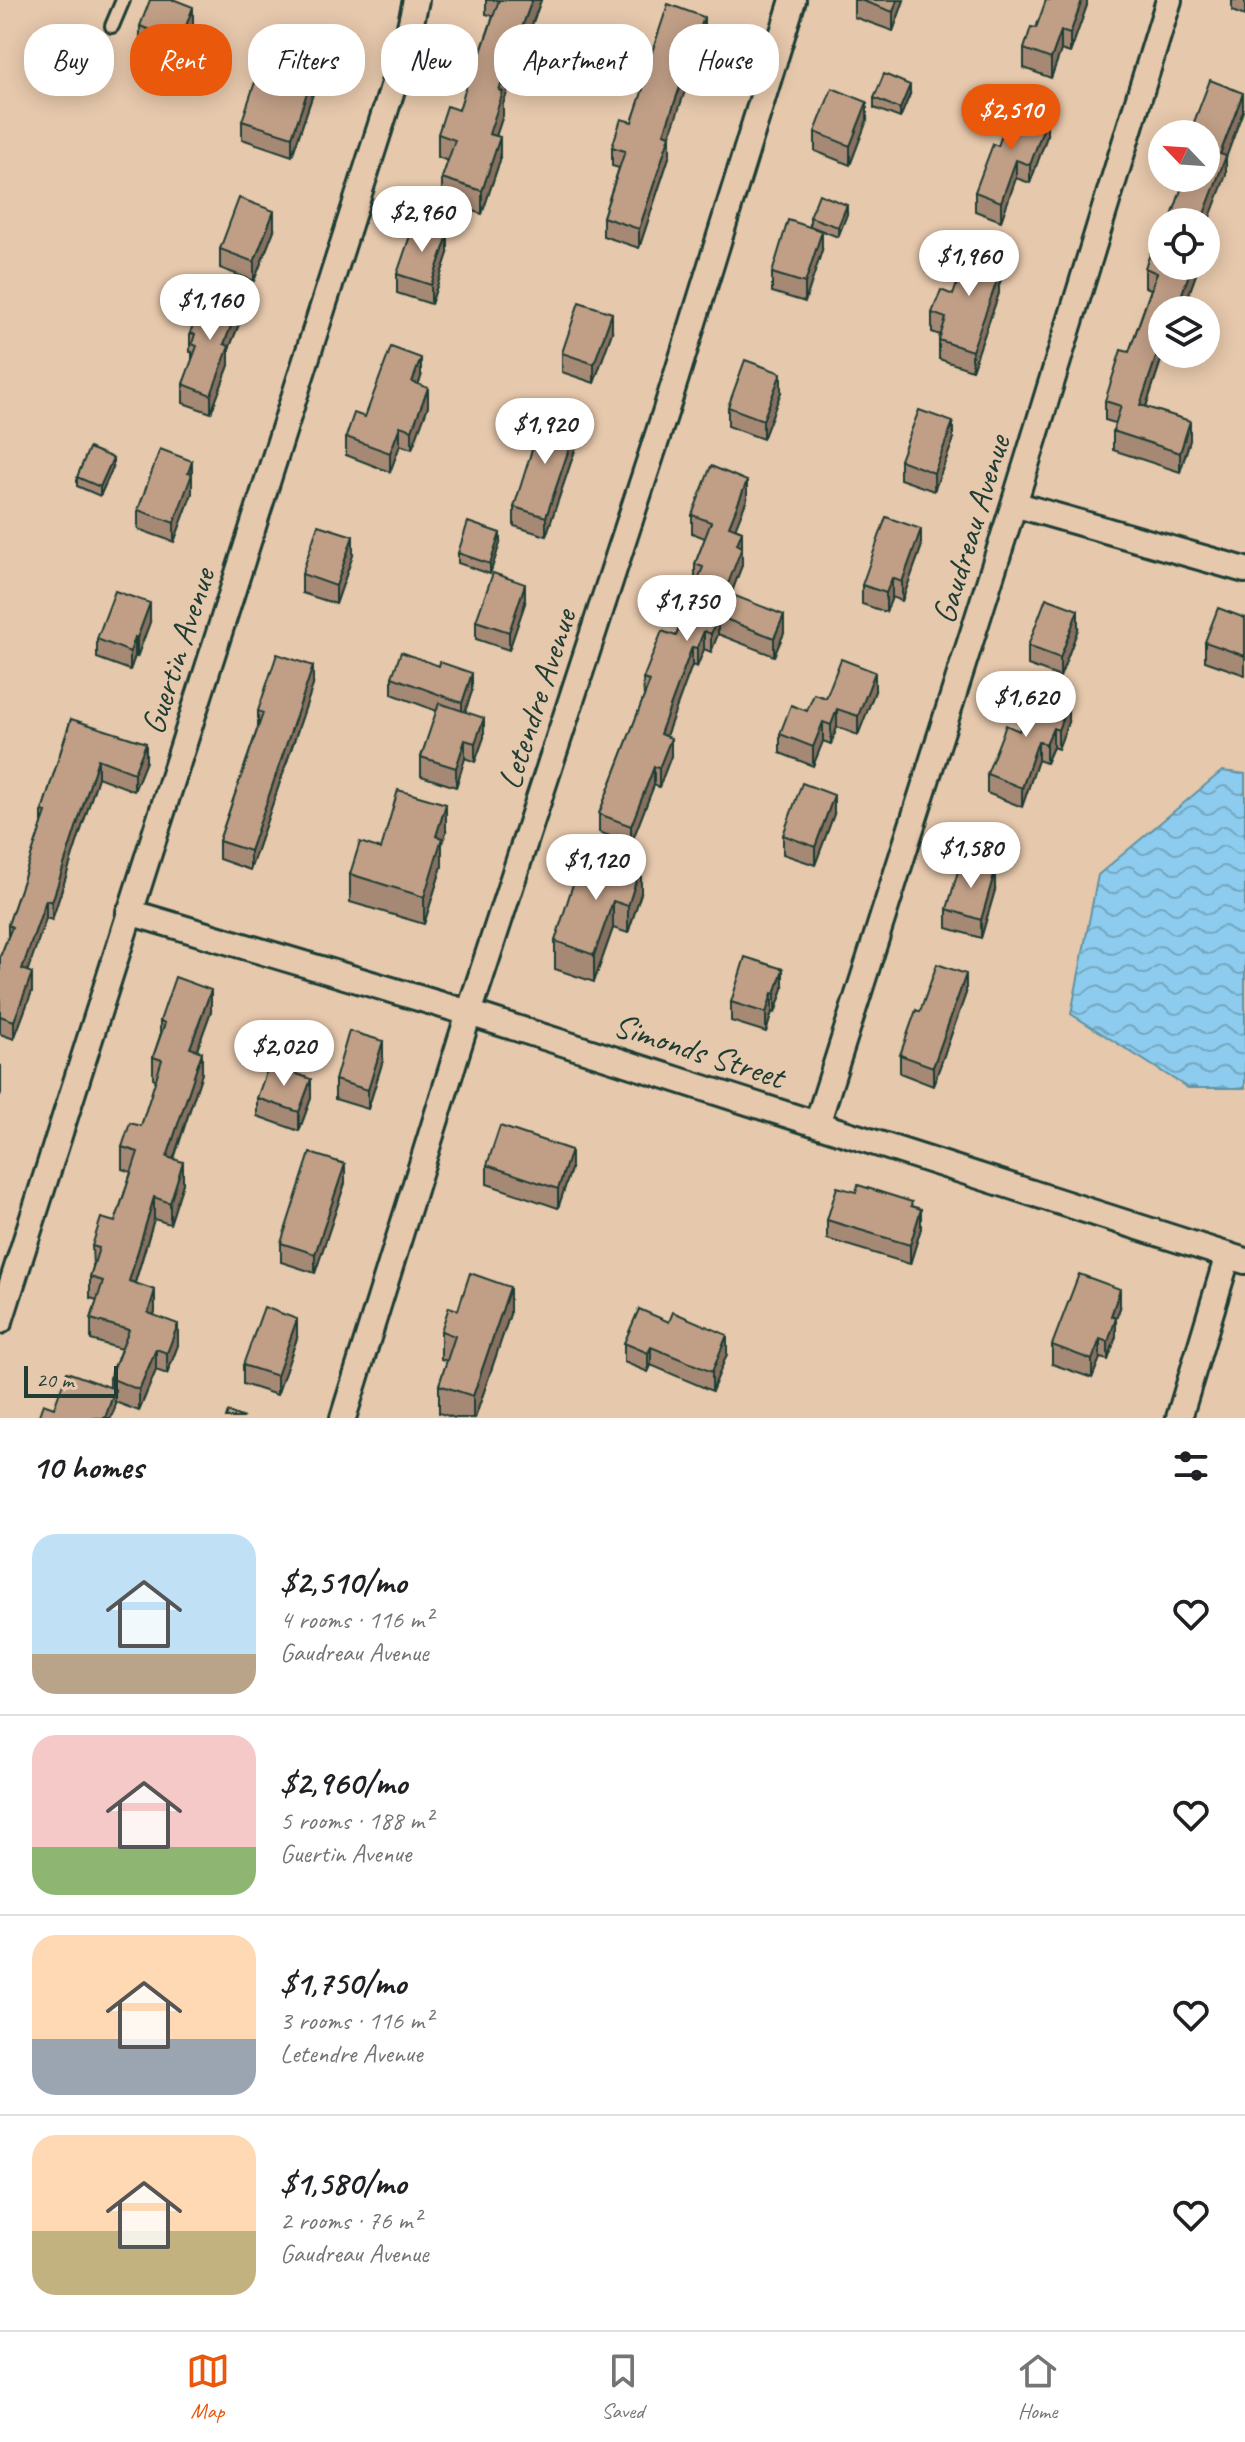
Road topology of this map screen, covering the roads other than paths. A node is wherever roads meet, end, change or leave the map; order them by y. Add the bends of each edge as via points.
1 (123, 0) edge
2 (416, 0) edge
3 (793, 0) edge
4 (1169, 0) edge
5 (113, 24) edge
6 (1014, 504) junction
7 (1245, 570) edge
8 (129, 912) junction
9 (469, 1013) junction
10 (817, 1124) junction
11 (1237, 1258) edge
12 (0, 1321) edge
13 (343, 1418) edge
14 (1179, 1418) edge

1 - 5 lane
2 - 8 street, Guertin Avenue via 405,49
3 - 9 street, Letendre Avenue
4 - 6 street, Gaudreau Avenue
6 - 7 street
6 - 10 street, Gaudreau Avenue
8 - 9 street, Simonds Street
8 - 12 street, Guertin Avenue
9 - 10 street, Simonds Street
9 - 13 street, Letendre Avenue
10 - 11 street, Simonds Street
11 - 14 street

